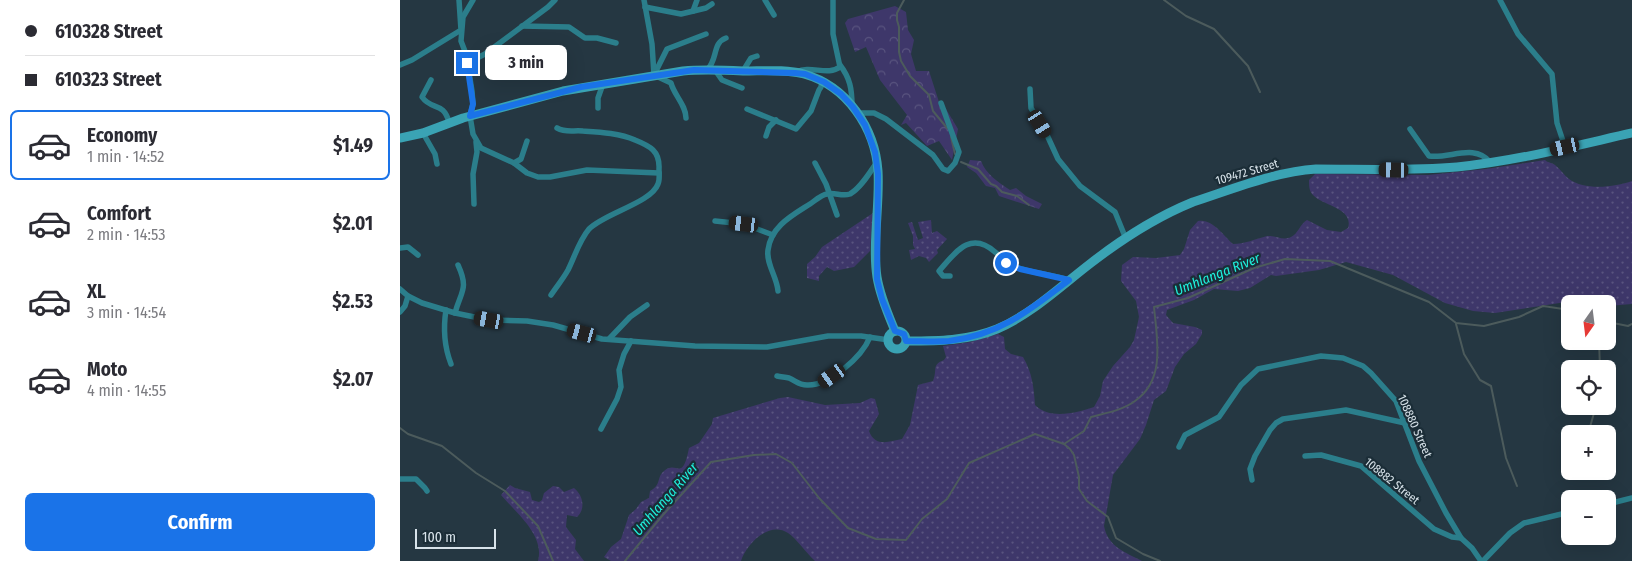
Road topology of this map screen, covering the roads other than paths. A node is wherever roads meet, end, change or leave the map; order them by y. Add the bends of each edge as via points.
1 (459, 0) edge
2 (473, 0) edge
3 (555, 0) edge
4 (644, 0) edge
5 (697, 0) edge
6 (765, 0) edge
7 (833, 0) edge
8 (1500, 0) edge
9 (712, 4) dead end
10 (645, 7) junction
11 (693, 12) junction
12 (774, 15) dead end
13 (522, 26) junction
14 (461, 30) junction
15 (706, 34) dead end
16 (726, 38) dead end
17 (616, 43) dead end
18 (757, 56) dead end
19 (467, 63) junction
20 (400, 65) edge
21 (840, 65) junction
22 (711, 70) junction
23 (744, 71) junction
24 (795, 73) junction
25 (654, 75) junction
26 (431, 80) dead end
27 (822, 81) junction
28 (603, 84) junction
29 (742, 88) dead end
30 (1030, 89) dead end
31 (941, 103) dead end
32 (598, 108) dead end
33 (747, 109) dead end
34 (855, 109) junction
35 (470, 116) junction
36 (686, 118) dead end
37 (776, 120) junction
38 (449, 122) junction
39 (557, 128) dead end
40 (1410, 129) dead end
41 (423, 132) junction
42 (1632, 133) edge
43 (766, 136) dead end
44 (400, 138) edge
45 (527, 141) dead end
46 (476, 142) junction
47 (1565, 147) junction
48 (877, 162) junction
49 (1490, 162) junction
50 (514, 163) junction
51 (815, 163) dead end
52 (437, 164) dead end
53 (659, 173) junction
54 (830, 193) junction
55 (474, 204) dead end
56 (837, 215) dead end
57 (715, 221) dead end
58 (773, 235) junction
59 (1126, 239) junction
60 (400, 248) edge
61 (418, 255) dead end
62 (458, 265) dead end
63 (950, 276) dead end
64 (1069, 280) junction
65 (400, 289) edge
66 (778, 291) dead end
67 (551, 294) dead end
68 (408, 296) junction
69 (647, 306) dead end
70 (446, 310) junction
71 (400, 312) edge
72 (455, 313) junction
73 (895, 331) junction
74 (870, 337) junction
75 (609, 339) junction
76 (888, 340) junction
77 (631, 341) junction
78 (906, 341) junction
79 (451, 364) dead end
80 (777, 376) dead end
81 (1405, 423) junction
82 (601, 429) dead end
83 (1179, 448) dead end
84 (1304, 456) dead end
85 (400, 479) edge
86 (1252, 480) dead end
87 (427, 491) dead end
88 (1632, 498) edge
89 (1616, 502) edge
90 (1561, 514) edge
91 (1461, 538) junction
92 (1482, 561) edge

1 - 14 street
2 - 14 street
3 - 13 street
4 - 10 street
5 - 11 street
6 - 12 street
7 - 21 street via 833,34
8 - 47 street via 1518,34 1552,74 1558,122
9 - 11 street
10 - 11 street via 681,14
10 - 25 street
13 - 17 street via 569,27 585,38
13 - 19 street via 485,54
14 - 19 street via 460,41
14 - 20 street
15 - 25 street via 667,49
16 - 22 street via 717,44
18 - 23 street via 751,58
19 - 35 street via 473,104
21 - 24 street via 835,70 804,69
21 - 34 street via 848,77
22 - 23 street
22 - 25 street
22 - 29 street via 722,80
23 - 24 street
24 - 27 street
25 - 28 street
25 - 36 street via 670,83 682,103
26 - 38 street via 422,97 443,109
27 - 34 street
27 - 37 street via 811,111 796,129
28 - 32 street
28 - 35 street via 563,91
30 - 59 street via 1029,102 1033,112 1064,168 1085,190 1115,212
31 - 34 street via 959,152 948,171 933,155 886,119
33 - 37 street
34 - 48 street via 865,125
35 - 38 street
35 - 46 street
37 - 43 street
38 - 41 street
39 - 53 street via 633,139 647,145 656,152
40 - 49 street via 1429,156 1474,153 1484,155
41 - 44 street
41 - 52 street
42 - 47 street, 109472 Street
45 - 50 street via 521,160
46 - 50 street via 488,152
46 - 55 street
47 - 49 street, 109472 Street
48 - 54 street via 850,194
48 - 73 street via 877,279
49 - 59 street, 109472 Street via 1414,170 1301,170 1192,202
50 - 53 street via 538,178 586,170
51 - 54 street
53 - 67 street via 658,185 650,194 589,230 567,272
54 - 56 street
54 - 58 street via 787,219
57 - 58 street via 744,224
58 - 66 street via 768,255
59 - 64 street, 109472 Street
60 - 61 street via 408,247
62 - 72 street via 464,290
63 - 64 street via 943,276 939,271 958,250 977,243 1012,266
64 - 78 street, 109472 Street via 1022,316 997,329 948,341
65 - 68 street
68 - 70 street
68 - 71 street
69 - 75 street via 630,317
70 - 72 street
70 - 79 street via 445,346
72 - 75 street via 489,320 545,324
73 - 76 street
73 - 78 street via 904,334
74 - 76 street
74 - 77 street via 828,336 767,347
74 - 80 street via 858,357 823,383 799,384
75 - 77 street
76 - 78 street via 891,347 898,349 903,348
77 - 82 street via 619,370 621,387 617,399
81 - 83 street, 108880 Street via 1396,401 1367,370 1343,358 1321,356 1258,369 1241,385 1219,417 1184,435
81 - 86 street via 1346,410 1283,419 1270,430 1255,456 1250,469
81 - 91 street, 108880 Street via 1420,461
84 - 91 street, 108882 Street via 1321,455 1361,466 1434,529
85 - 87 street via 416,479
88 - 89 street
90 - 92 street via 1524,523
91 - 92 street, 108880 Street

